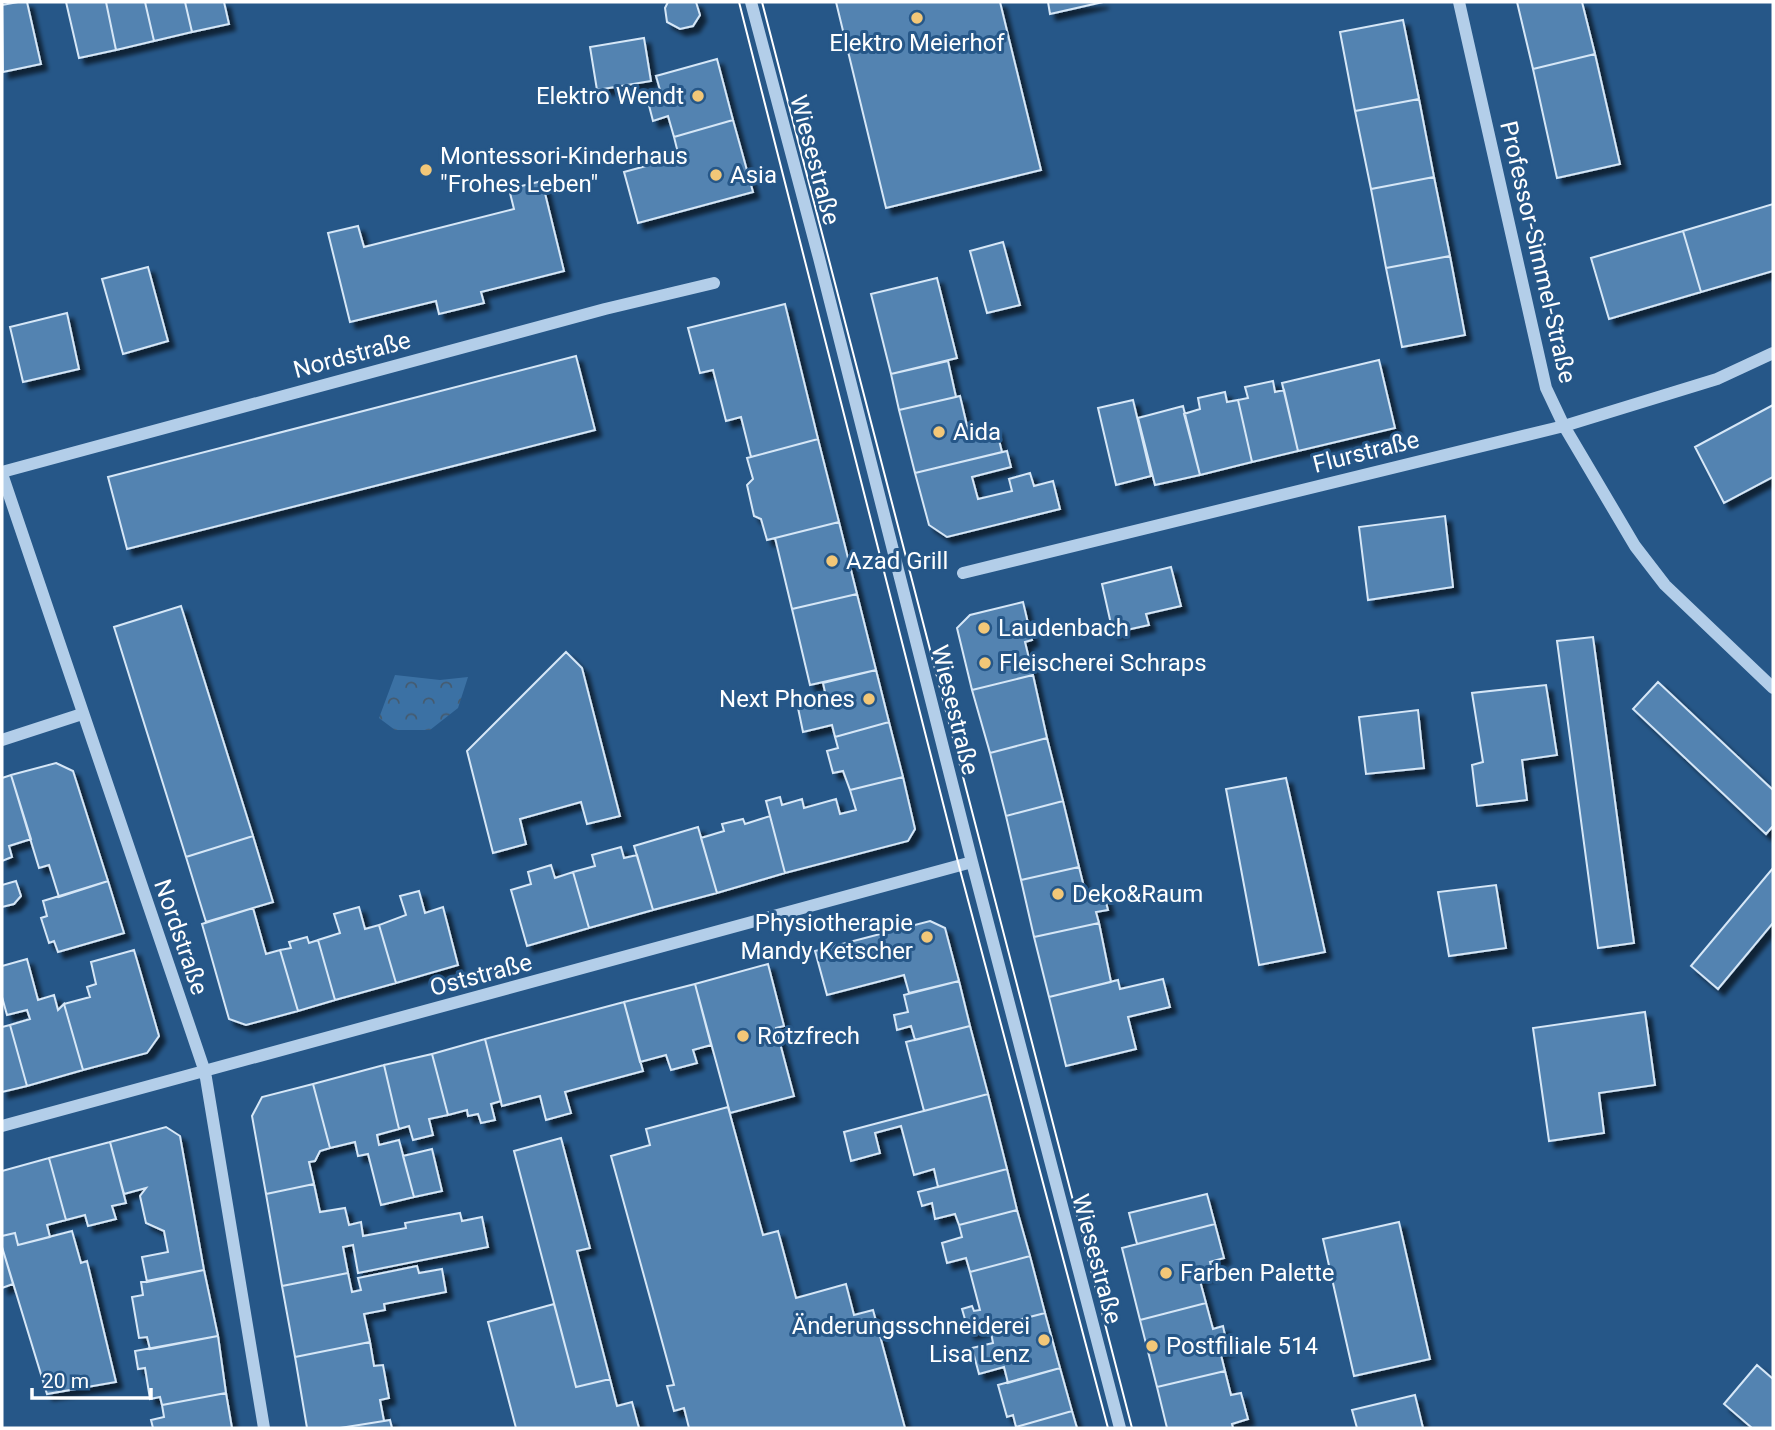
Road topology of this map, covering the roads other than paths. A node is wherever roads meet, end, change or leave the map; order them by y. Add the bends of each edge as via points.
1 (751, 2) edge
2 (1459, 2) edge
3 (714, 283) dead end
4 (1773, 353) edge
5 (1564, 426) junction
6 (2, 473) edge
7 (963, 573) dead end
8 (1773, 688) edge
9 (82, 713) junction
10 (2, 740) edge
11 (972, 862) junction
12 (205, 1072) junction
13 (2, 1126) edge
14 (264, 1428) edge
15 (1120, 1428) edge

1 - 11 street, Wiesestraße
2 - 5 street, Professor-Simmel-Straße via 1546,388
3 - 6 street, Nordstraße
4 - 5 street, Flurstraße via 1717,379
5 - 7 street, Flurstraße
5 - 8 street, Professor-Simmel-Straße via 1635,546 1665,585
6 - 9 street, Nordstraße
9 - 10 street
9 - 12 street, Nordstraße
11 - 12 street, Oststraße
11 - 15 street, Wiesestraße
12 - 13 street, Oststraße
12 - 14 street, Nordstraße

